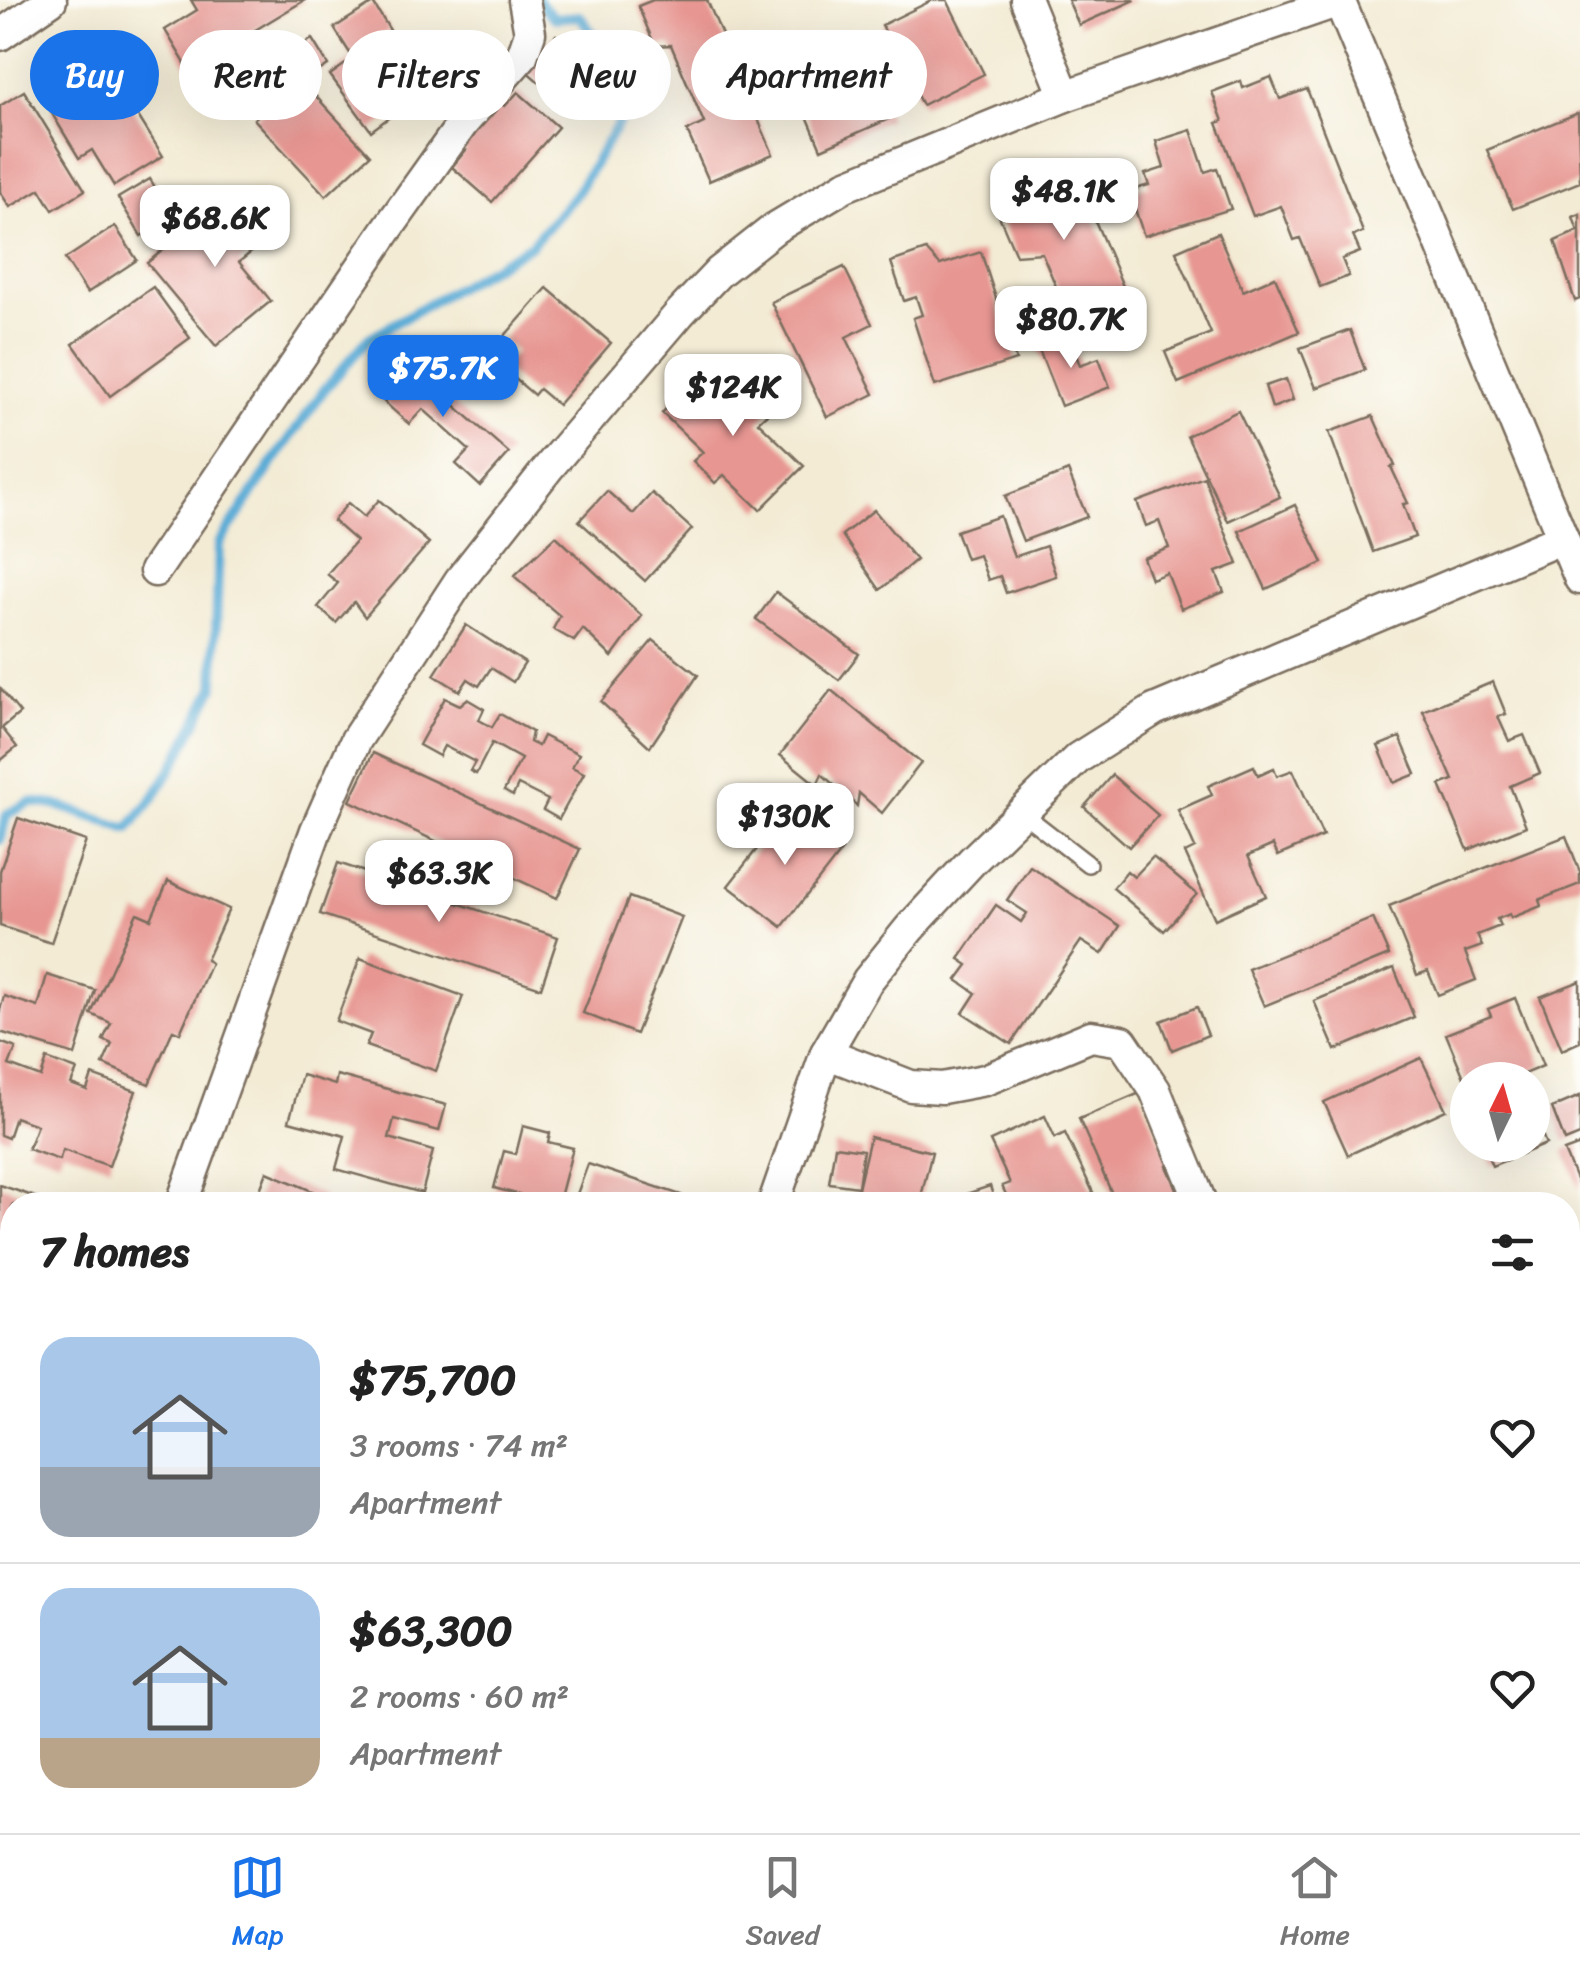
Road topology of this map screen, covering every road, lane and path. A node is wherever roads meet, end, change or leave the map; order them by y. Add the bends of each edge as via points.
1 (51, 0) edge
2 (524, 0) edge
3 (1026, 0) edge
4 (1339, 0) edge
5 (0, 35) edge
6 (1065, 96) junction
7 (1563, 538) junction
8 (155, 571) dead end
9 (1580, 579) edge
10 (1021, 812) junction
11 (1088, 864) dead end
12 (826, 1053) junction
13 (186, 1192) edge
14 (778, 1192) edge
15 (1197, 1192) edge

1 - 5 street
2 - 8 street via 530,33 522,56 463,123 386,231
3 - 6 street
4 - 6 street
4 - 7 street
6 - 13 street via 844,186 776,228 680,313 548,467 460,580 356,740 316,830
7 - 9 street
7 - 10 street via 1154,710 1078,758
10 - 11 lane
10 - 12 street via 898,942
12 - 14 street
12 - 15 street via 911,1086 942,1088 985,1080 1091,1036 1122,1042 1161,1102

